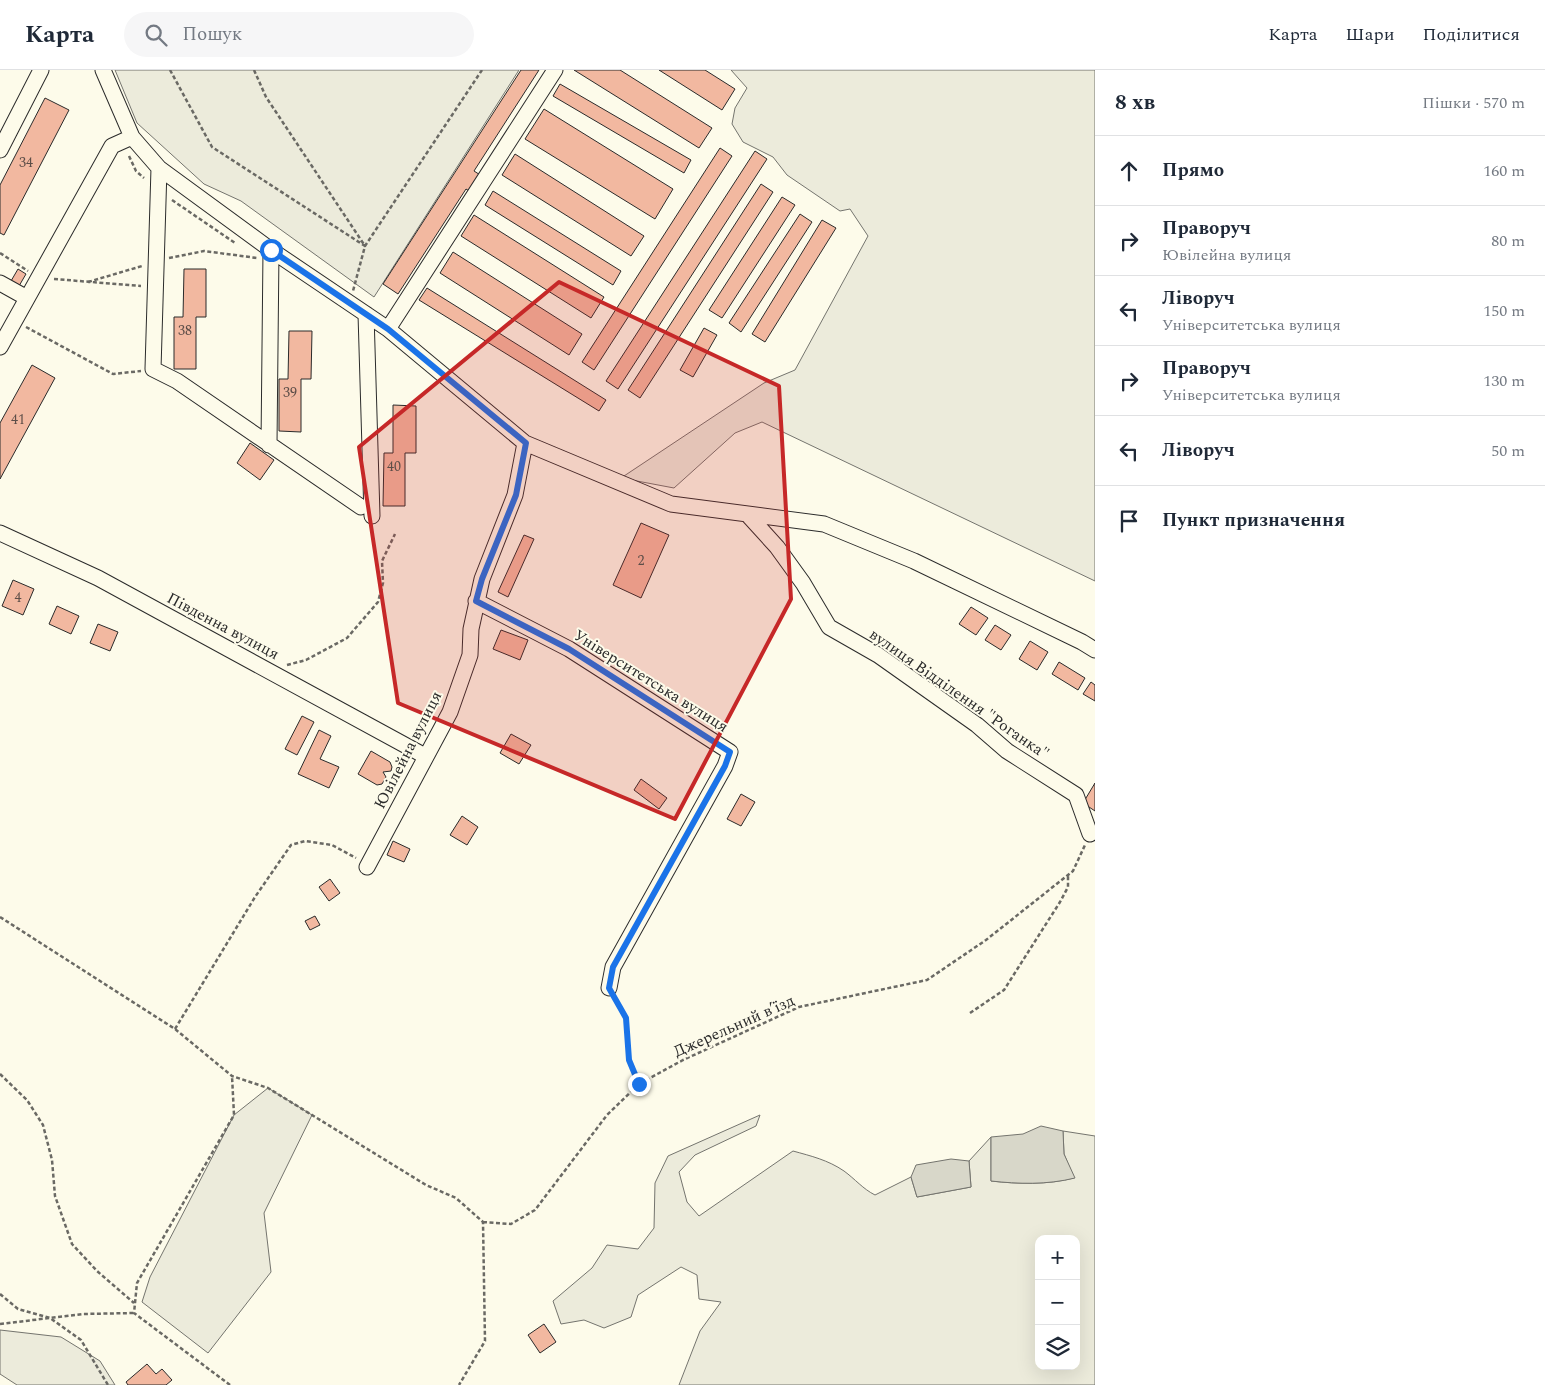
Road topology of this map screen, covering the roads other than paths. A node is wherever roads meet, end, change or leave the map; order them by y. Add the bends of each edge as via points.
1 (41, 70) edge
2 (103, 70) edge
3 (555, 70) edge
4 (132, 137) junction
5 (0, 150) edge
6 (159, 168) junction
7 (271, 250) junction
8 (0, 283) edge
9 (27, 298) junction
10 (366, 314) junction
11 (388, 329) junction
12 (0, 347) edge
13 (526, 443) junction
14 (269, 446) junction
15 (747, 514) junction
16 (0, 532) edge
17 (476, 601) junction
18 (1095, 650) edge
19 (425, 756) junction
20 (1090, 834) road end
21 (367, 867) road end
22 (609, 988) road end

1 - 5 street
2 - 4 street
3 - 11 street
4 - 6 street
4 - 9 street via 112,146
6 - 7 street
6 - 14 street via 152,369 177,381
7 - 10 street
7 - 14 street
8 - 9 street
9 - 12 street
10 - 11 street
10 - 14 street via 367,512
11 - 13 street
13 - 15 street via 671,504
13 - 17 street, Ювілейна вулиця via 516,495
15 - 18 street via 824,524 914,561
15 - 20 street, вулиця Відділення "Роганка" via 777,547 829,627 878,655 1007,751 1076,795
16 - 19 street, Південна вулиця via 98,578
17 - 19 street, Ювілейна вулиця via 470,655 450,712
17 - 22 street, Університетська вулиця via 569,649 730,752 613,967
19 - 21 street, Ювілейна вулиця

